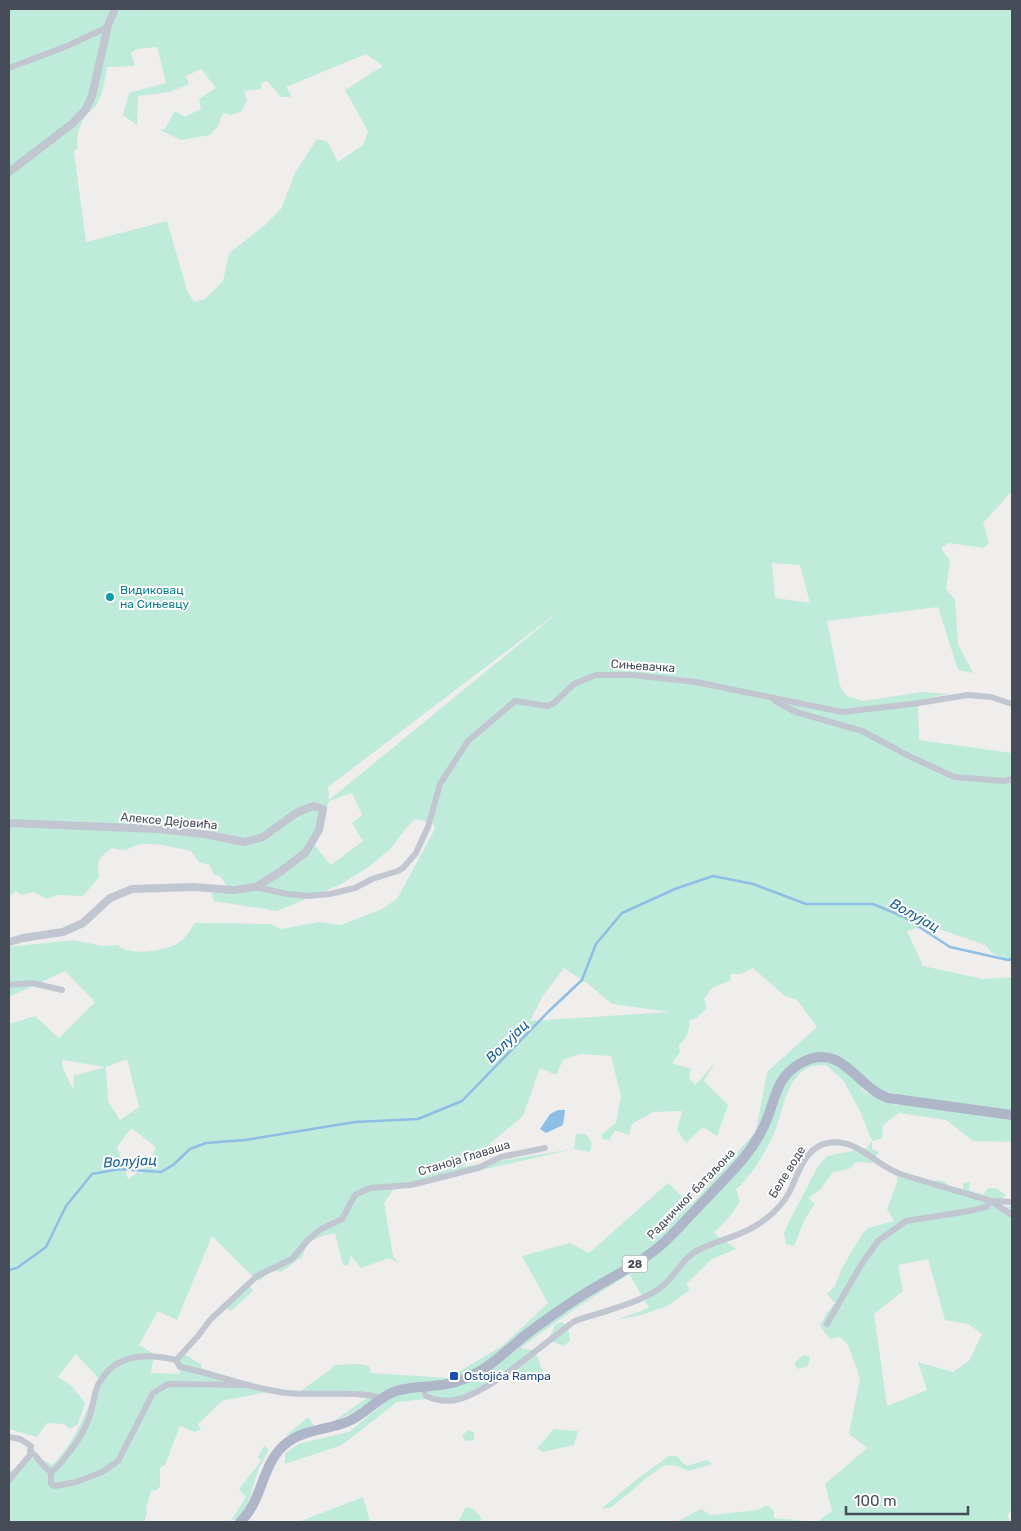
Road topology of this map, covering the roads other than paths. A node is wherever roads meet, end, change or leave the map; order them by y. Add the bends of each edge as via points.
1 (115, 9) edge
2 (108, 27) junction
3 (9, 68) edge
4 (9, 172) edge
5 (769, 698) junction
6 (1012, 704) edge
7 (1012, 779) edge
8 (9, 823) edge
9 (256, 887) junction
10 (9, 942) edge
11 (9, 984) edge
12 (62, 990) dead end
13 (1012, 1115) edge
14 (545, 1148) dead end
15 (991, 1201) junction
16 (1012, 1202) edge
17 (1012, 1214) edge
18 (827, 1324) dead end
19 (176, 1360) junction
20 (247, 1385) junction
21 (423, 1388) junction
22 (382, 1398) junction
23 (9, 1437) edge
24 (30, 1451) junction
25 (51, 1472) junction
26 (9, 1480) edge
27 (240, 1522) edge

1 - 2 street
2 - 3 street
2 - 4 street via 86,109
5 - 6 street, Сињевачка via 842,712 968,695 991,697
5 - 7 street via 796,712 862,731 954,777
5 - 9 street, Сињевачка via 696,682 632,675 596,675 574,684 548,706 516,701 468,741 440,784 428,827 416,853 403,868 355,888 330,894 308,896
8 - 9 street, Алексе Дејовића via 158,829 244,842 263,837 296,813 313,806 323,810 319,830 306,852
9 - 10 street, Алексе Дејовића via 233,890 193,887 132,889 110,898 83,923 63,932
11 - 12 street via 41,984
13 - 21 main road, Радничког батаљона / 28 via 888,1098 872,1090 838,1060 820,1057 805,1061 781,1081 763,1128 743,1159 660,1246 545,1320 483,1369 445,1386
14 - 19 street, Станоја Главаша via 501,1157 478,1168 411,1185 370,1188 355,1195 342,1219 321,1229 292,1259 257,1276 210,1320
15 - 16 street, Беле воде
15 - 17 street
15 - 18 street via 986,1207 906,1221 878,1241
15 - 21 street, Беле воде via 897,1174 851,1145 839,1142 818,1146 801,1165 790,1192 775,1211 753,1228 698,1250 661,1288 640,1299 576,1321 495,1382 470,1395 439,1401 426,1396
19 - 20 street via 180,1367
19 - 25 street via 148,1356 130,1358 112,1367 98,1386 78,1441
20 - 22 street via 285,1393
20 - 25 street via 168,1384 153,1393 118,1461 102,1472 64,1485 51,1484
21 - 22 main road, Радничког батаљона / 28 via 401,1390
22 - 27 main road, Радничког батаљона / 28 via 347,1422 304,1434 281,1448 269,1466 253,1506
23 - 24 street via 31,1446
24 - 25 street
24 - 26 street

